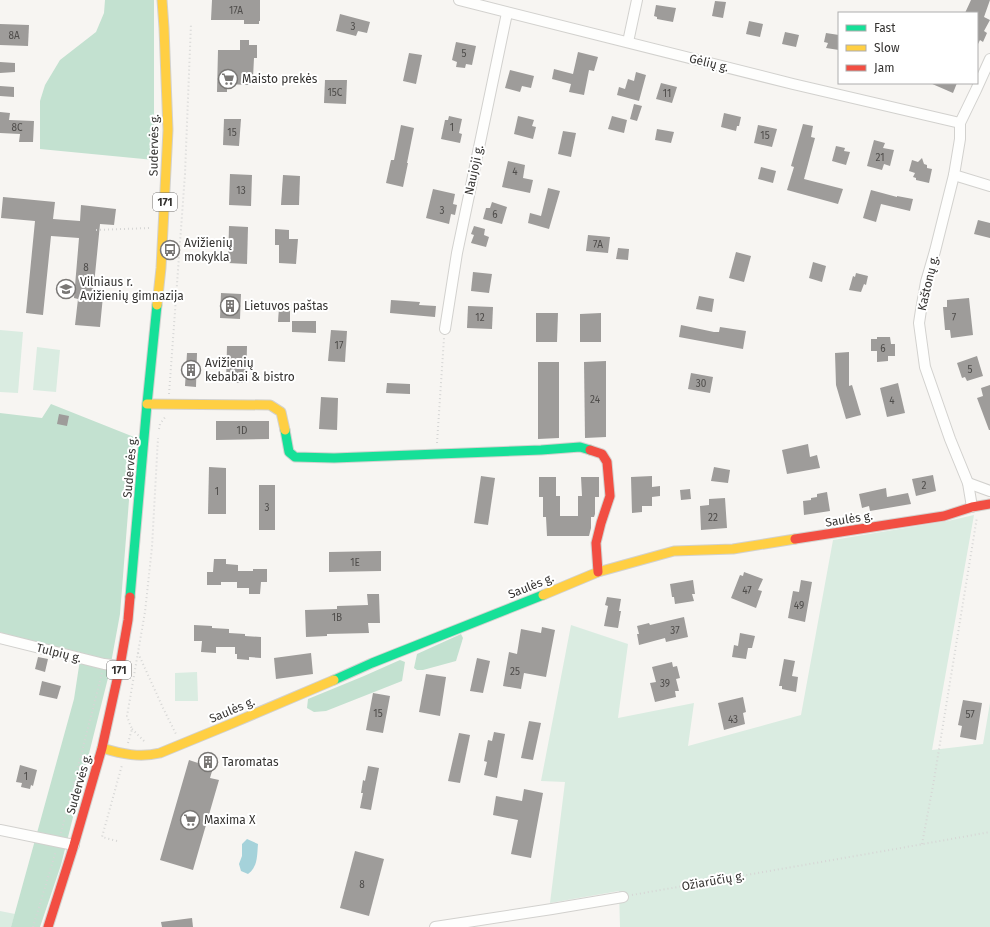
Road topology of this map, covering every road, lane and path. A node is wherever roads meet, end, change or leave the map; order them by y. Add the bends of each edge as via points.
1 (162, 0) edge
2 (459, 0) edge
3 (637, 0) edge
4 (508, 13) junction
5 (628, 42) junction
6 (990, 59) edge
7 (960, 123) junction
8 (954, 175) junction
9 (990, 186) edge
10 (163, 227) junction
11 (96, 230) dead end
12 (445, 329) joint
13 (147, 404) junction
14 (436, 454) junction
15 (968, 483) junction
16 (990, 491) edge
17 (990, 504) edge
18 (972, 507) junction
19 (598, 572) junction
20 (0, 638) edge
21 (138, 652) dead end
22 (104, 664) junction
23 (120, 666) junction
24 (132, 730) dead end
25 (146, 744) dead end
26 (181, 744) junction
27 (102, 748) junction
28 (0, 830) edge
29 (990, 832) edge
30 (59, 841) junction
31 (74, 844) junction
32 (922, 844) junction
33 (623, 897) joint
34 (33, 927) edge
35 (48, 927) edge
36 (435, 927) edge

1 - 10 street, Sudervės g. / 171 via 168,130
2 - 4 street, Gėlių g.
3 - 5 street
4 - 5 street, Gėlių g.
4 - 12 street, Naujoji g. via 456,253
5 - 7 street, Gėlių g.
6 - 7 street, Kaštonų g.
7 - 8 street, Kaštonų g.
8 - 9 street
8 - 15 street, Kaštonų g. via 926,282 919,323 925,367
10 - 11 path
10 - 13 street, Sudervės g. / 171
12 - 14 path
13 - 14 street via 270,405 281,412 289,452 295,457
13 - 23 street, Sudervės g. / 171 via 130,606
14 - 19 street via 580,447 602,454 608,462 610,496 596,543
15 - 16 street
15 - 18 street, Kaštonų g.
17 - 18 street, Saulės g.
18 - 19 street, Saulės g. via 944,516 733,549 674,551
18 - 32 path via 977,517
19 - 26 street, Saulės g. via 372,663
20 - 22 street, Tulpių g.
21 - 26 path
22 - 23 street, Tulpių g.
22 - 30 path
23 - 27 street, Sudervės g. / 171
24 - 25 path
26 - 27 street, Saulės g. via 150,756 137,756
27 - 31 street, Sudervės g. / 171
28 - 30 street
29 - 32 path, Ožiarūčių g.
30 - 31 street
30 - 34 path
31 - 35 street, Sudervės g. / 171
32 - 33 path, Ožiarūčių g.
33 - 36 street

